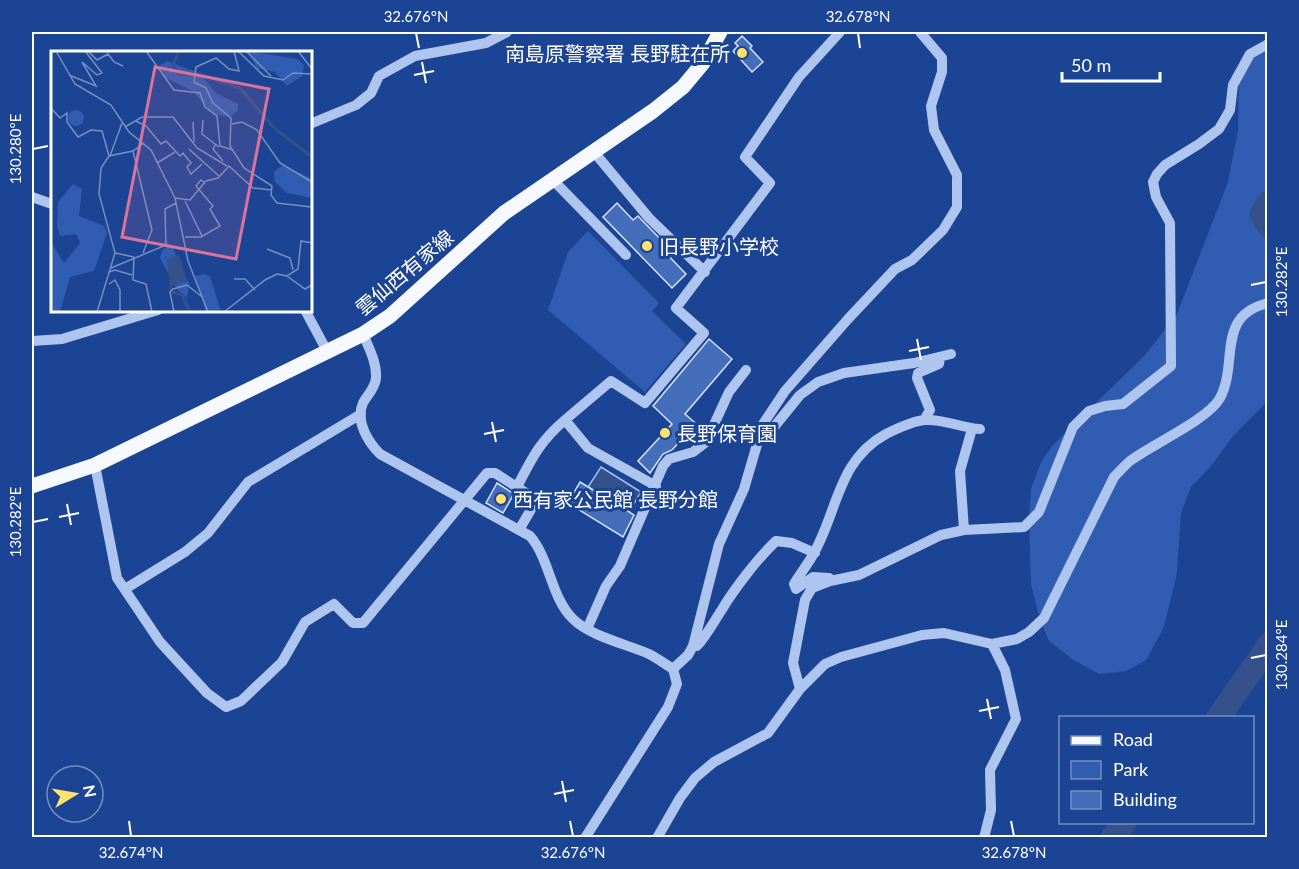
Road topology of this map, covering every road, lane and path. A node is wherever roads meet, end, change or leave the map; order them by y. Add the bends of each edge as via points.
1 (507, 32) edge
2 (720, 32) edge
3 (840, 32) edge
4 (920, 32) edge
5 (1268, 44) edge
6 (312, 123) edge
7 (594, 152) junction
8 (552, 179) junction
9 (32, 197) edge
10 (51, 204) edge
11 (626, 255) dead end
12 (705, 272) junction
13 (1268, 303) edge
14 (151, 312) edge
15 (306, 312) edge
16 (363, 334) junction
17 (32, 341) edge
18 (327, 351) junction
19 (746, 370) dead end
20 (361, 414) junction
21 (565, 420) junction
22 (924, 420) junction
23 (759, 436) junction
24 (95, 465) junction
25 (32, 486) edge
26 (656, 486) junction
27 (517, 487) junction
28 (467, 500) junction
29 (519, 530) junction
30 (964, 530) junction
31 (814, 553) junction
32 (830, 581) junction
33 (125, 589) junction
34 (587, 629) junction
35 (992, 644) junction
36 (693, 646) junction
37 (673, 669) junction
38 (800, 689) junction
39 (585, 837) edge
40 (657, 837) edge
41 (984, 837) edge

1 - 6 street via 486,44 416,56 380,76 371,93 356,105
2 - 7 main road, 雲仙西有家線 via 684,87
3 - 12 street via 800,77 745,157 770,183
4 - 23 street via 942,58 942,72 931,106 934,130 957,175 957,207 943,230 912,260 895,268 785,392
5 - 30 street via 1250,54 1233,85 1230,110 1219,129 1165,165 1153,182 1170,223 1171,366 1124,404 1089,411 1073,428 1039,512 1024,527
7 - 8 main road, 雲仙西有家線
7 - 12 street via 649,218
8 - 11 street
8 - 16 main road, 雲仙西有家線 via 504,213 390,316
9 - 10 street
12 - 21 street via 676,308 704,333 645,403 611,381
13 - 35 street via 1245,311 1238,320 1224,387 1214,407 1130,461 1114,477 1044,618 1017,639
14 - 17 street via 62,339
15 - 18 street
16 - 18 main road, 雲仙西有家線
16 - 20 street via 375,363 376,379
18 - 24 main road, 雲仙西有家線
19 - 26 street via 729,392 706,442 693,452 669,459
20 - 28 street via 364,432 380,453
20 - 33 street via 248,482 208,533
21 - 26 street via 588,448
21 - 27 street via 537,448
22 - 23 street via 930,410 918,373 939,364 945,356 844,373 818,382 800,395 774,428
22 - 30 street via 976,429 960,471
22 - 31 street via 872,442 855,459
23 - 36 street via 744,489 719,544
24 - 25 main road, 雲仙西有家線
24 - 33 street via 117,578
26 - 34 street
27 - 28 street via 495,473 487,473
27 - 29 street via 532,495 535,502
28 - 29 street
28 - 33 street via 363,623 353,622 334,604 304,622 282,662 241,701 226,707 207,693 160,642
29 - 34 street via 538,546 563,604 573,619
30 - 32 street via 941,535 859,575
31 - 32 street via 794,584 796,589 813,577
31 - 36 street via 776,541 721,609 708,635
32 - 38 street via 812,588 805,600 793,663
34 - 37 street via 651,655
35 - 38 street via 944,633 922,636 841,657 825,664
35 - 41 street via 1005,670 1016,719 990,770 991,810
36 - 37 street
37 - 39 street via 677,684 668,707
38 - 40 street via 768,733 714,762 695,778

